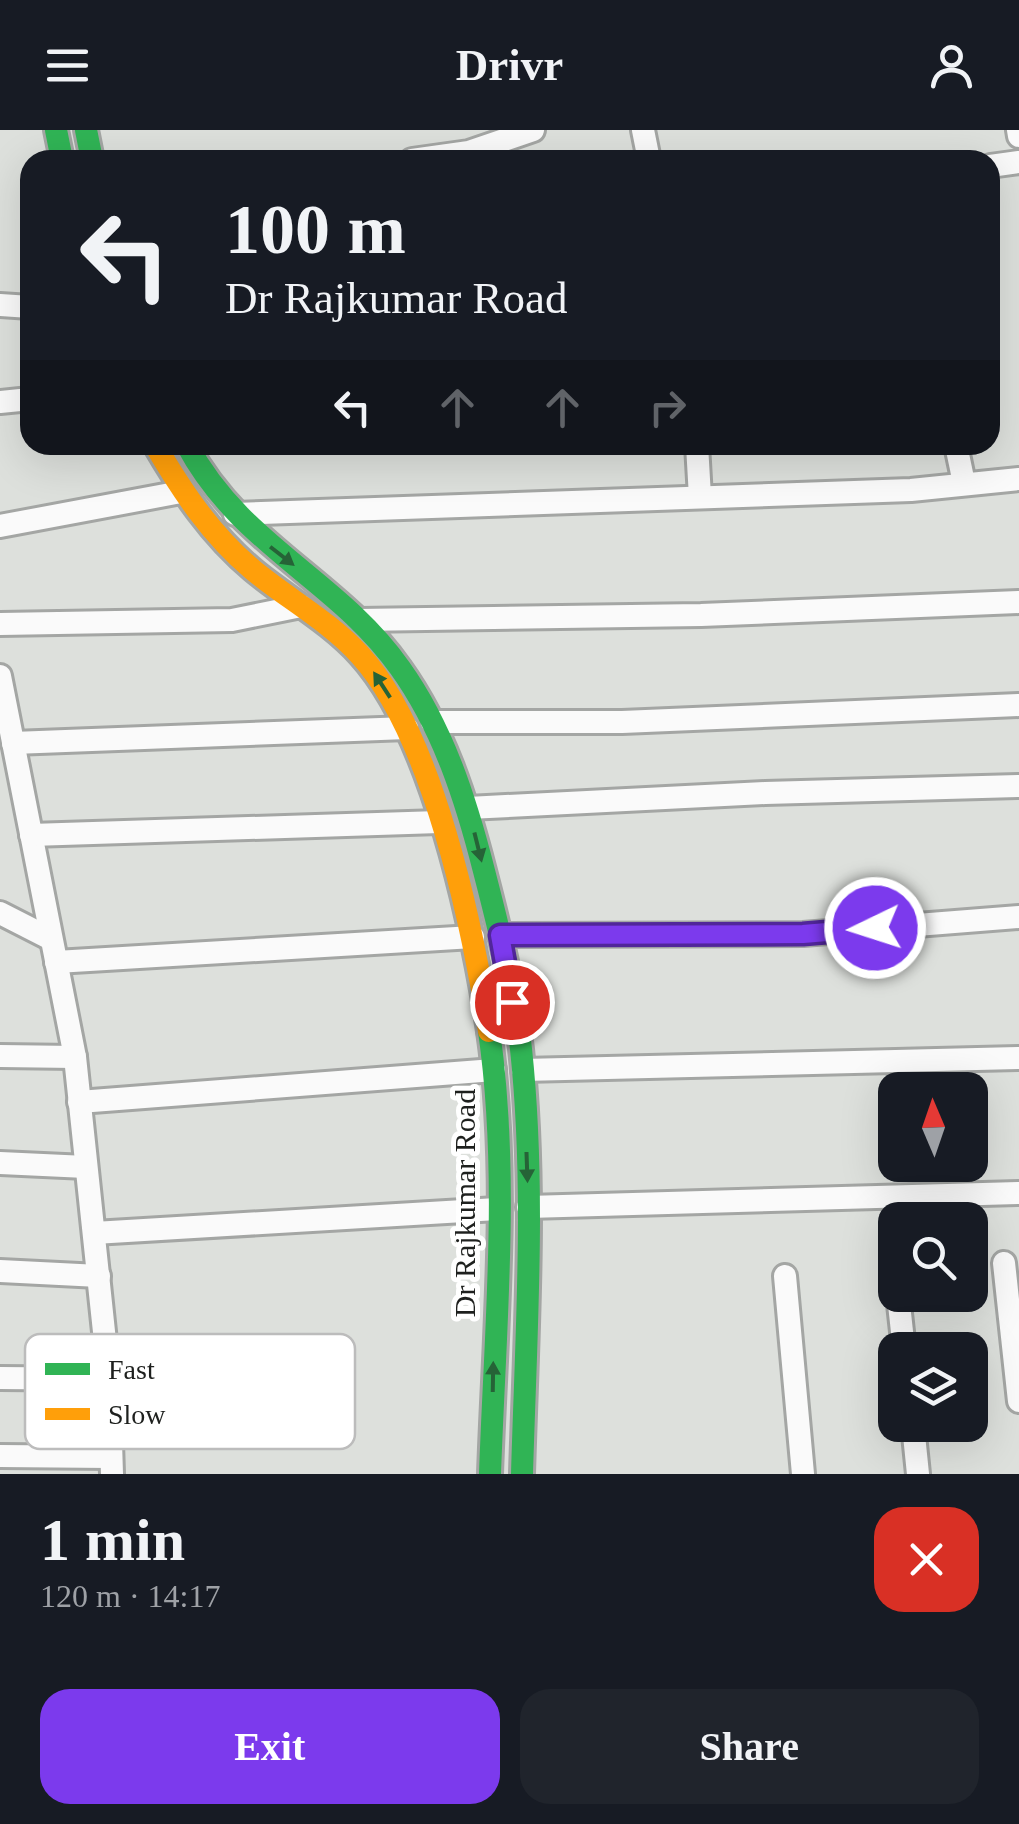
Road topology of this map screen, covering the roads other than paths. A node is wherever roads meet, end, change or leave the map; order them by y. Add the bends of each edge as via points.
1 (533, 130) edge
2 (484, 150) edge
3 (161, 455) edge
4 (191, 455) edge
5 (698, 455) edge
6 (958, 455) edge
7 (1019, 479) edge
8 (964, 483) junction
9 (181, 492) junction
10 (700, 497) junction
11 (236, 514) junction
12 (0, 526) edge
13 (1019, 602) edge
14 (302, 606) junction
15 (359, 620) junction
16 (0, 624) edge
17 (0, 676) edge
18 (1019, 705) edge
19 (432, 722) junction
20 (407, 728) junction
21 (13, 743) junction
22 (1019, 786) edge
23 (468, 808) junction
24 (440, 822) junction
25 (31, 835) junction
26 (0, 913) edge
27 (1019, 917) edge
28 (500, 935) junction
29 (472, 938) junction
30 (54, 951) junction
31 (0, 1056) edge
32 (75, 1057) junction
33 (1019, 1058) edge
34 (494, 1070) junction
35 (522, 1070) junction
36 (79, 1102) junction
37 (0, 1163) edge
38 (86, 1166) junction
39 (1019, 1192) edge
40 (528, 1207) junction
41 (497, 1209) junction
42 (94, 1233) junction
43 (1004, 1263) dead end
44 (0, 1271) edge
45 (98, 1276) junction
46 (786, 1276) dead end
47 (104, 1334) edge
48 (0, 1378) edge
49 (25, 1378) edge
50 (1019, 1401) edge
51 (914, 1442) edge
52 (0, 1456) edge
53 (112, 1466) edge
54 (490, 1474) edge
55 (522, 1474) edge
56 (803, 1474) edge
57 (918, 1474) edge

1 - 2 street
3 - 9 main road, Dr Rajkumar Road
4 - 11 main road, Dr Rajkumar Road via 210,490
5 - 10 street
6 - 8 street
7 - 8 street
8 - 10 street
9 - 12 street
9 - 14 main road, Dr Rajkumar Road via 250,568
10 - 11 street
11 -> 15 main road, Dr Rajkumar Road
13 - 15 street
14 - 16 street via 232,620
20 -> 14 main road, Dr Rajkumar Road via 372,669
15 - 19 main road, Dr Rajkumar Road via 398,664
17 - 21 street
18 - 19 street via 622,722
19 - 23 main road, Dr Rajkumar Road
20 - 21 street
20 - 24 main road, Dr Rajkumar Road
21 - 25 street
22 - 23 street
23 -> 28 main road, Dr Rajkumar Road
24 - 25 street
24 - 29 main road, Dr Rajkumar Road
25 - 30 street
26 - 30 street
27 - 28 street via 803,934
28 - 35 main road, Dr Rajkumar Road
29 - 30 street
29 - 34 main road, Dr Rajkumar Road
30 - 32 street
31 - 32 street
32 - 36 street
33 - 35 street
34 - 36 street
34 - 41 main road, Dr Rajkumar Road
35 -> 40 main road, Dr Rajkumar Road
36 - 38 street
37 - 38 street
38 - 42 street
39 - 40 street
40 - 55 main road, Dr Rajkumar Road
41 - 42 street
54 -> 41 main road, Dr Rajkumar Road
42 - 45 street
43 - 50 street
44 - 45 street
45 - 47 street
46 - 56 street
48 - 49 street
51 - 57 street
52 - 53 street

